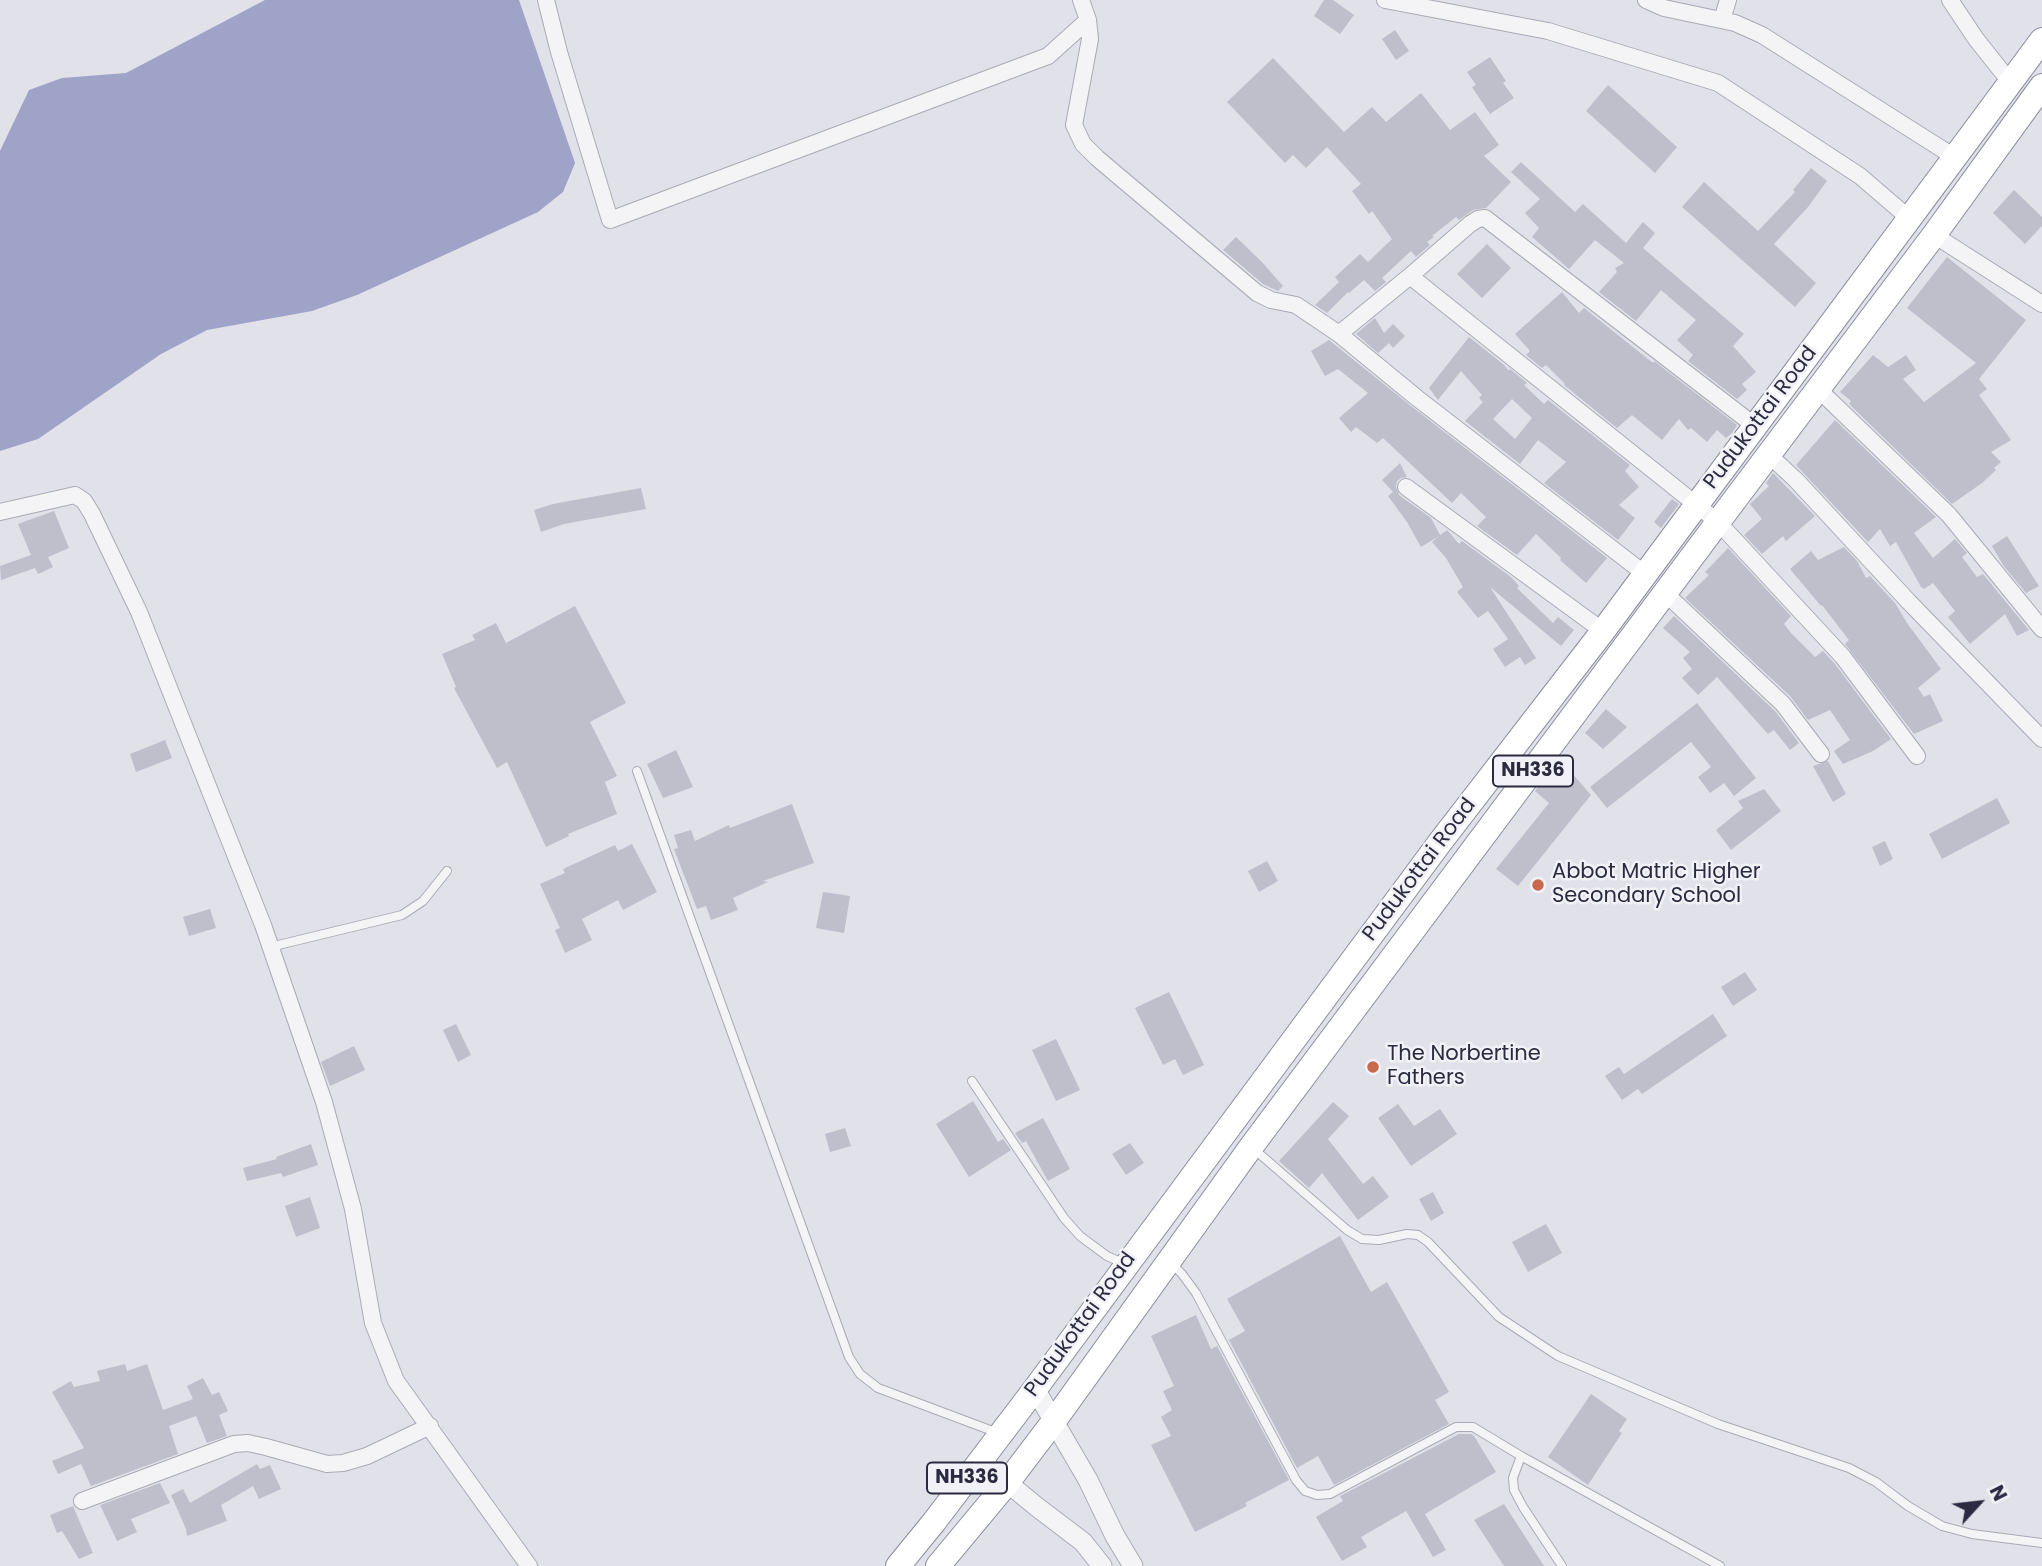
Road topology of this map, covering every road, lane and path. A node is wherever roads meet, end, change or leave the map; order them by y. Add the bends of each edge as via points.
1 (546, 0) edge
2 (1081, 0) edge
3 (1385, 0) edge
4 (1646, 0) edge
5 (1728, 0) edge
6 (1950, 0) edge
7 (1088, 20) junction
8 (1722, 20) junction
9 (2042, 40) edge
10 (2011, 83) junction
11 (2042, 86) edge
12 (1956, 158) junction
13 (1910, 219) junction
14 (1934, 235) junction
15 (1410, 276) junction
16 (2042, 304) edge
17 (1339, 334) junction
18 (1818, 389) junction
19 (1755, 426) junction
20 (1769, 455) junction
21 (1406, 487) dead end
22 (1696, 504) junction
23 (0, 512) edge
24 (1718, 522) junction
25 (1645, 575) junction
26 (1666, 594) junction
27 (2042, 629) edge
28 (1602, 631) junction
29 (2042, 739) edge
30 (1821, 754) dead end
31 (1917, 756) dead end
32 (637, 771) dead end
33 (1441, 841) junction
34 (1468, 858) junction
35 (447, 871) dead end
36 (271, 947) junction
37 (972, 1081) dead end
38 (1251, 1147) junction
39 (1168, 1261) junction
40 (1126, 1264) junction
41 (1035, 1389) junction
42 (1054, 1421) junction
43 (430, 1426) junction
44 (1001, 1434) junction
45 (1521, 1456) junction
46 (981, 1461) junction
47 (1007, 1483) junction
48 (82, 1501) dead end
49 (2042, 1543) edge
50 (529, 1566) edge
51 (898, 1566) edge
52 (938, 1566) edge
53 (1102, 1566) edge
54 (1133, 1566) edge
55 (1562, 1566) edge
56 (1720, 1566) edge

1 - 7 street via 610,220 1048,56
2 - 7 street
3 - 13 street via 1548,31 1718,83 1860,176
4 - 8 street
5 - 8 street
6 - 10 street
7 - 17 street via 1090,39 1074,125 1083,144 1257,293 1296,305
8 - 12 street via 1762,35
9 - 10 highway, Pudukottai Road / NH336
10 - 12 highway, Pudukottai Road / NH336
11 - 14 highway, Pudukottai Road / NH336
12 - 13 highway, Pudukottai Road / NH336
13 - 19 highway, Pudukottai Road / NH336
14 - 16 street
14 - 18 highway, Pudukottai Road / NH336
15 - 17 street
15 - 19 street via 1471,224 1485,218
15 - 22 street
17 - 25 street
18 - 20 highway, Pudukottai Road / NH336
18 - 27 street via 1949,515
19 - 22 highway, Pudukottai Road / NH336
20 - 24 highway, Pudukottai Road / NH336
20 - 29 street
21 - 28 street
22 - 24 street
22 - 25 highway, Pudukottai Road / NH336
23 - 36 street via 75,495 84,501 139,612
24 - 26 highway, Pudukottai Road / NH336
24 - 31 street via 1843,657
25 - 28 highway, Pudukottai Road / NH336
26 - 30 street via 1783,704
26 - 34 highway, Pudukottai Road / NH336
28 - 33 highway, Pudukottai Road / NH336
32 - 44 lane via 849,1357 860,1374 878,1388
33 - 34 highway
33 - 40 highway, Pudukottai Road / NH336
34 - 38 highway, Pudukottai Road / NH336
35 - 36 lane via 423,901 402,915
36 - 43 street via 324,1102 353,1209 373,1323 396,1381
37 - 40 lane via 1063,1218 1107,1256
38 - 39 highway, Pudukottai Road / NH336
38 - 49 lane via 1362,1239 1407,1234 1429,1242 1499,1317 1558,1356 1718,1424 1849,1468 1942,1526
39 - 42 highway, Pudukottai Road / NH336
39 - 45 lane via 1196,1293 1305,1491 1330,1494 1457,1427 1473,1427
40 - 41 highway, Pudukottai Road / NH336
41 - 42 street
41 - 44 highway, Pudukottai Road / NH336
42 - 47 highway, Pudukottai Road / NH336
42 - 54 street
43 - 48 street via 343,1463 327,1464 248,1443 233,1444
43 - 50 street
44 - 46 highway, Pudukottai Road / NH336
45 - 55 lane via 1514,1490
45 - 56 lane
46 - 47 street
46 - 51 highway, Pudukottai Road / NH336
47 - 52 highway, Pudukottai Road / NH336
47 - 53 street via 1083,1542

